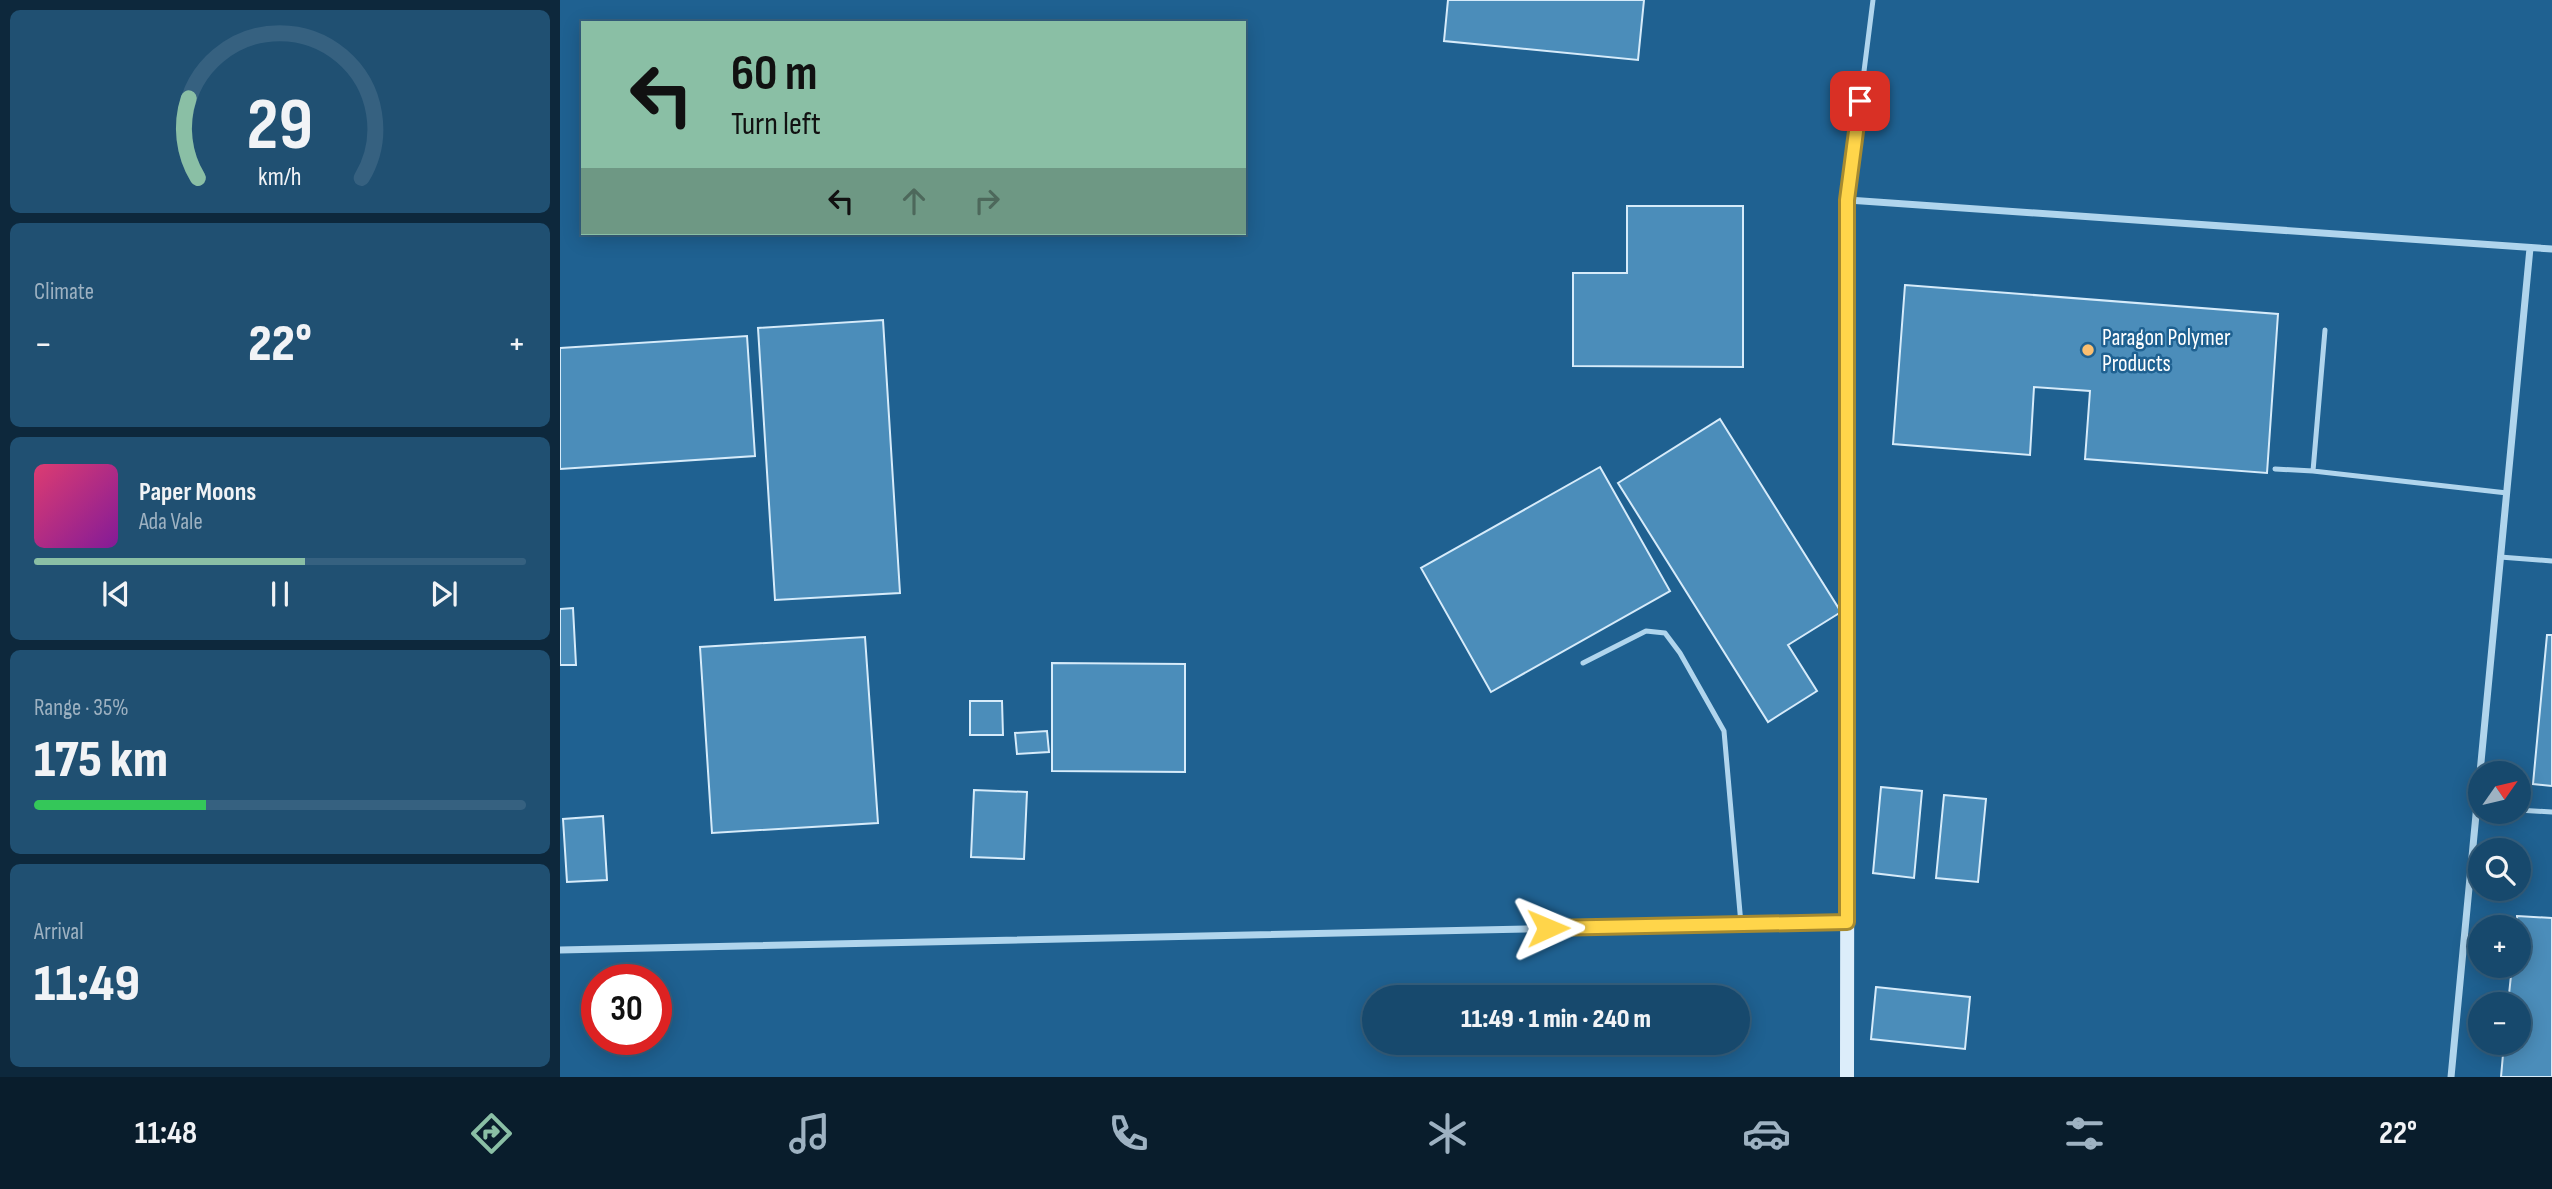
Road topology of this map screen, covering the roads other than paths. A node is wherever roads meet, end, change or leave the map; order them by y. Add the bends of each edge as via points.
1 (1873, 0) edge
2 (1847, 200) junction
3 (2530, 248) junction
4 (2552, 250) edge
5 (2325, 330) dead end
6 (2275, 469) dead end
7 (2313, 471) junction
8 (2507, 493) junction
9 (2500, 557) junction
10 (2552, 561) edge
11 (1583, 663) dead end
12 (2482, 761) edge
13 (2531, 811) edge
14 (2552, 812) edge
15 (2476, 824) edge
16 (1847, 922) junction
17 (1741, 923) junction
18 (560, 950) edge
19 (1847, 1077) edge
20 (2451, 1077) edge

1 - 2 lane
2 - 3 street
2 - 16 street
3 - 4 street
3 - 8 street
5 - 7 lane
6 - 7 lane
7 - 8 lane
8 - 9 street
9 - 10 lane
9 - 12 street
11 - 17 lane via 1646,631 1665,633 1680,653 1724,731
13 - 14 lane
15 - 20 street
16 - 17 street
16 - 19 street
17 - 18 street

